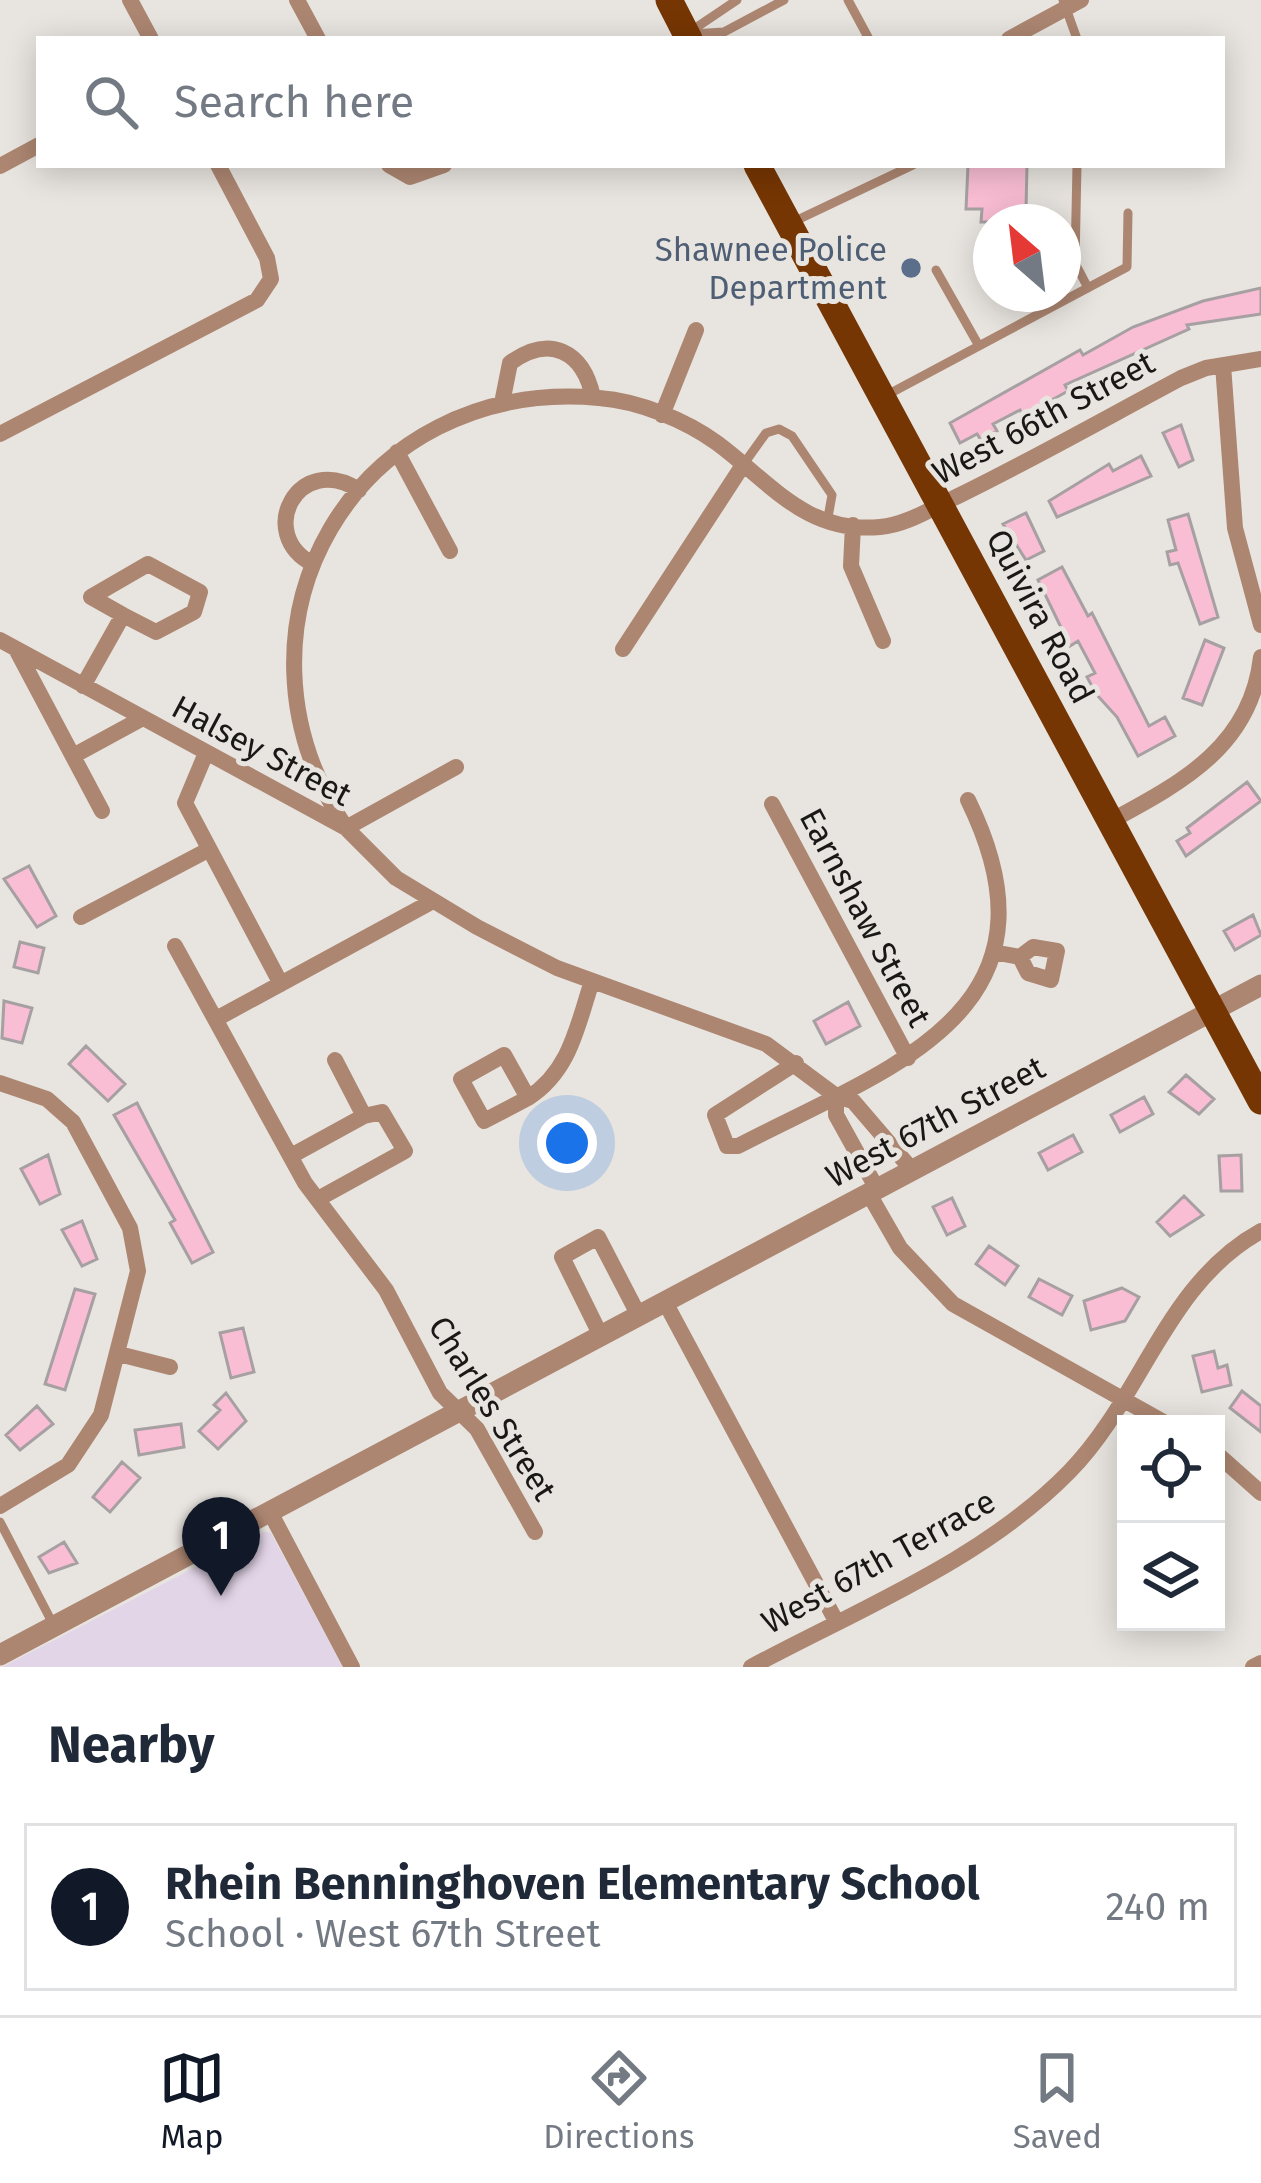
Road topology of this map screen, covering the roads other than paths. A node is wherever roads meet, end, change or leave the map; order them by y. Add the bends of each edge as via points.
1 (130, 0) edge
2 (297, 0) edge
3 (669, 0) edge
4 (737, 0) edge
5 (784, 0) edge
6 (848, 0) edge
7 (1070, 2) edge
8 (149, 36) edge
9 (316, 36) edge
10 (684, 36) edge
11 (688, 36) edge
12 (698, 36) edge
13 (867, 36) edge
14 (1014, 36) edge
15 (1076, 36) edge
16 (36, 147) edge
17 (0, 166) edge
18 (220, 168) edge
19 (394, 168) edge
20 (435, 168) edge
21 (765, 168) edge
22 (907, 168) edge
23 (1077, 168) edge
24 (1128, 213) dead end
25 (788, 223) junction
26 (936, 270) dead end
27 (1088, 288) junction
28 (696, 330) dead end
29 (979, 346) junction
30 (1261, 358) edge
31 (1223, 364) junction
32 (593, 397) junction
33 (883, 398) junction
34 (502, 403) junction
35 (662, 415) junction
36 (0, 434) edge
37 (397, 452) junction
38 (742, 465) junction
39 (358, 490) junction
40 (941, 505) junction
41 (827, 523) junction
42 (853, 526) junction
43 (450, 550) dead end
44 (314, 564) junction
45 (124, 615) junction
46 (1261, 625) edge
47 (883, 641) dead end
48 (8, 644) edge
49 (623, 649) dead end
50 (1261, 657) edge
51 (83, 686) junction
52 (141, 719) junction
53 (206, 753) junction
54 (73, 756) junction
55 (456, 766) dead end
56 (968, 800) dead end
57 (772, 804) dead end
58 (102, 811) dead end
59 (1109, 822) junction
60 (346, 828) junction
61 (208, 850) junction
62 (433, 901) junction
63 (81, 917) dead end
64 (176, 946) dead end
65 (993, 952) junction
66 (1020, 957) dead end
67 (592, 981) junction
68 (281, 984) junction
69 (1261, 985) edge
70 (1212, 1011) junction
71 (216, 1019) junction
72 (908, 1058) junction
73 (334, 1060) dead end
74 (796, 1063) junction
75 (0, 1083) edge
76 (836, 1096) junction
77 (528, 1098) dead end
78 (1261, 1101) edge
79 (364, 1116) junction
80 (291, 1156) junction
81 (913, 1171) junction
82 (873, 1192) junction
83 (318, 1199) junction
84 (1261, 1232) edge
85 (665, 1302) junction
86 (638, 1314) junction
87 (600, 1334) junction
88 (119, 1354) junction
89 (170, 1367) dead end
90 (1124, 1401) junction
91 (459, 1409) junction
92 (1150, 1415) edge
93 (1225, 1461) edge
94 (1261, 1493) edge
95 (0, 1506) edge
96 (269, 1510) junction
97 (0, 1522) edge
98 (536, 1532) dead end
99 (836, 1621) junction
100 (54, 1626) junction
101 (0, 1655) edge
102 (1261, 1663) edge
103 (352, 1667) edge
104 (751, 1667) edge
105 (1253, 1667) edge

1 - 8 street
2 - 9 street
3 - 10 main road
4 - 11 lane
5 - 12 lane via 724,32
6 - 13 lane
7 - 14 street
7 - 15 lane
16 - 17 street
18 - 36 street via 267,258 271,279 257,300
19 - 20 street via 410,177
21 - 25 main road, Quivira Road
22 - 25 lane
23 - 27 lane via 1076,263
24 - 27 lane via 1127,267
25 - 33 main road, Quivira Road
26 - 29 lane
27 - 29 lane
28 - 35 street
29 - 33 lane
30 - 31 street, West 66th Street
31 - 40 street, West 66th Street via 1181,378
31 - 46 street via 1234,528
32 - 34 street, West 66th Street
32 - 34 street via 577,359 544,346 510,364
32 - 35 street, West 66th Street
33 - 40 main road, Quivira Road
34 - 37 street, West 66th Street via 435,426
35 - 38 street, West 66th Street
37 - 39 street, West 66th Street
37 - 43 street
38 - 41 street, West 66th Street via 802,515
38 - 41 lane via 766,433 792,436 832,495
38 - 49 street
39 - 44 street, West 66th Street
39 - 44 street via 342,479 320,479 288,506 285,529
40 - 42 street, West 66th Street via 894,525
40 - 59 main road, Quivira Road
41 - 42 street, West 66th Street
42 - 47 street via 851,566
44 - 60 street, West 66th Street via 296,614 293,689 309,757
45 - 45 street via 156,632 194,612 200,592 148,564 91,597
45 - 51 street
48 - 51 street, Halsey Street
48 - 54 street
50 - 59 street via 1244,716 1219,751
51 - 52 street, Halsey Street
52 - 53 street, Halsey Street
52 - 54 street
53 - 60 street, Halsey Street
53 - 61 street via 185,803
54 - 58 street
55 - 60 street
56 - 65 street via 996,871
57 - 72 street, Earnshaw Street
59 - 70 main road, Quivira Road
60 - 62 street, Halsey Street
61 - 63 street
61 - 68 street
62 - 67 street, Halsey Street
62 - 68 street
64 - 71 street, Charles Street
65 - 66 street
65 - 72 street via 956,1020
67 - 74 street, Halsey Street via 725,1027
67 - 77 street via 558,1075
68 - 71 street
69 - 70 street, West 67th Street
70 - 78 main road, Quivira Road
70 - 81 street, West 67th Street
71 - 80 street, Charles Street
72 - 76 street
73 - 79 street
74 - 76 street, Halsey Street
74 - 76 street via 715,1115 728,1146
75 - 88 street via 63,1110 130,1228 136,1288
76 - 81 street, Halsey Street via 854,1101
76 - 82 street via 836,1115
79 - 80 street
79 - 83 street via 382,1112 405,1151
80 - 83 street, Charles Street
81 - 82 street, West 67th Street
82 - 85 street, West 67th Street
82 - 90 street via 900,1248 953,1304
83 - 91 street, Charles Street via 386,1290 440,1393
84 - 90 street, West 67th Terrace via 1225,1256 1180,1305
85 - 86 street, West 67th Street
85 - 99 street
86 - 87 street, West 67th Street
86 - 87 street via 598,1237 562,1257
87 - 91 street, West 67th Street
88 - 89 street
88 - 95 street via 80,1450 44,1483
90 - 92 street
90 - 99 street, West 67th Terrace via 1033,1506
91 - 96 street, West 67th Street
91 - 98 street, Charles Street
93 - 94 street
96 - 100 street, West 67th Street
96 - 103 street
97 - 100 lane
99 - 104 street, West 67th Terrace
100 - 101 street, West 67th Street
102 - 105 street

